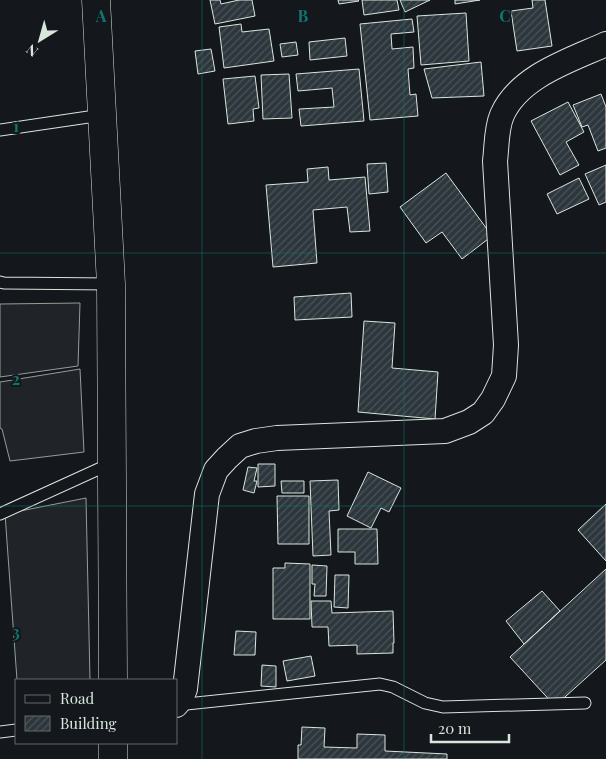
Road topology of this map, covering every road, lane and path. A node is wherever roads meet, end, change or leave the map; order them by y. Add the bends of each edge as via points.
1 (96, 0) edge
2 (606, 44) edge
3 (102, 115) junction
4 (0, 130) edge
5 (0, 282) edge
6 (111, 284) junction
7 (112, 463) junction
8 (0, 514) edge
9 (114, 679) edge
10 (178, 703) edge
11 (585, 703) dead end
12 (178, 705) edge
13 (15, 730) edge
14 (0, 732) edge
15 (113, 744) edge
16 (113, 759) edge

1 - 3 highway
2 - 10 street via 528,83 512,98 502,115 495,161 506,345 504,376 493,399 483,413 445,431 277,438 240,446 227,458 216,470 207,494 185,689
3 - 4 lane
3 - 6 highway
5 - 6 lane
6 - 7 highway
7 - 8 lane
7 - 9 highway
11 - 12 lane via 443,706 425,703 380,684
13 - 14 lane
15 - 16 highway

